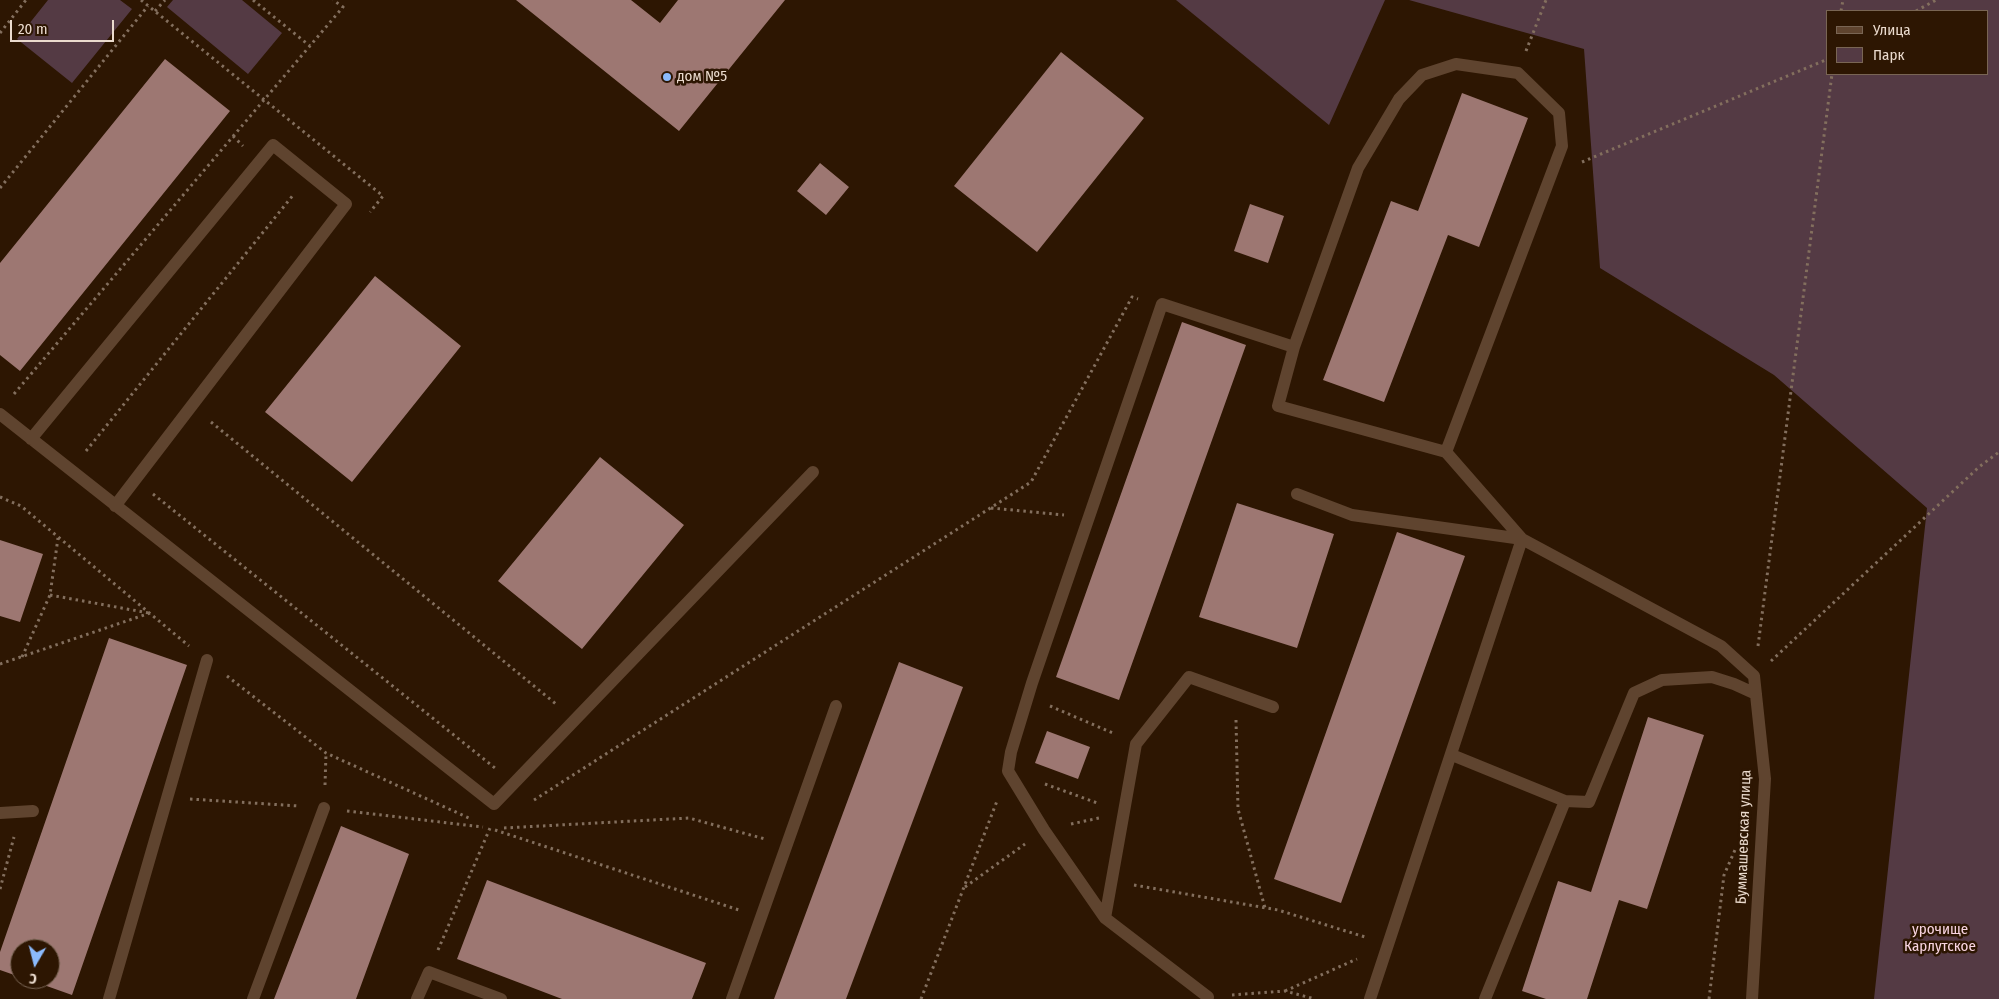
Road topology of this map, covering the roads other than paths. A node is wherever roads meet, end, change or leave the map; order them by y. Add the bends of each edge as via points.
1 (1294, 347) junction
2 (0, 414) edge
3 (31, 439) junction
4 (1446, 452) junction
5 (813, 472) dead end
6 (1297, 494) dead end
7 (115, 506) junction
8 (1522, 539) junction
9 (206, 660) road end
10 (1756, 694) junction
11 (836, 706) dead end
12 (1274, 707) dead end
13 (1452, 755) junction
14 (1565, 801) junction
15 (324, 808) road end
16 (27, 811) road end
17 (0, 813) edge
18 (1105, 918) junction
19 (1208, 998) edge
20 (109, 999) edge
21 (253, 999) edge
22 (417, 999) edge
23 (502, 999) edge
24 (732, 999) edge
25 (1370, 999) edge
26 (1485, 999) edge
27 (1752, 999) edge

1 - 4 lane via 1278,406
1 - 4 lane via 1358,168 1399,98 1422,76 1456,64 1518,73 1559,113 1562,146
1 - 18 lane via 1162,304 1028,696 1008,771
2 - 3 lane
3 - 7 lane
3 - 7 lane via 273,145 346,204
4 - 8 lane
5 - 7 lane via 494,804
6 - 8 lane via 1352,515
8 - 10 lane, Буммашевская улица via 1721,646 1754,676
8 - 13 lane
9 - 20 lane
10 - 14 lane via 1712,676 1662,680 1634,692 1589,802
10 - 27 lane, Буммашевская улица via 1765,779
11 - 24 lane
12 - 18 lane via 1189,677 1136,744
13 - 14 lane
13 - 25 lane
14 - 26 lane
15 - 21 lane
16 - 17 lane
18 - 19 lane
22 - 23 lane via 428,972

